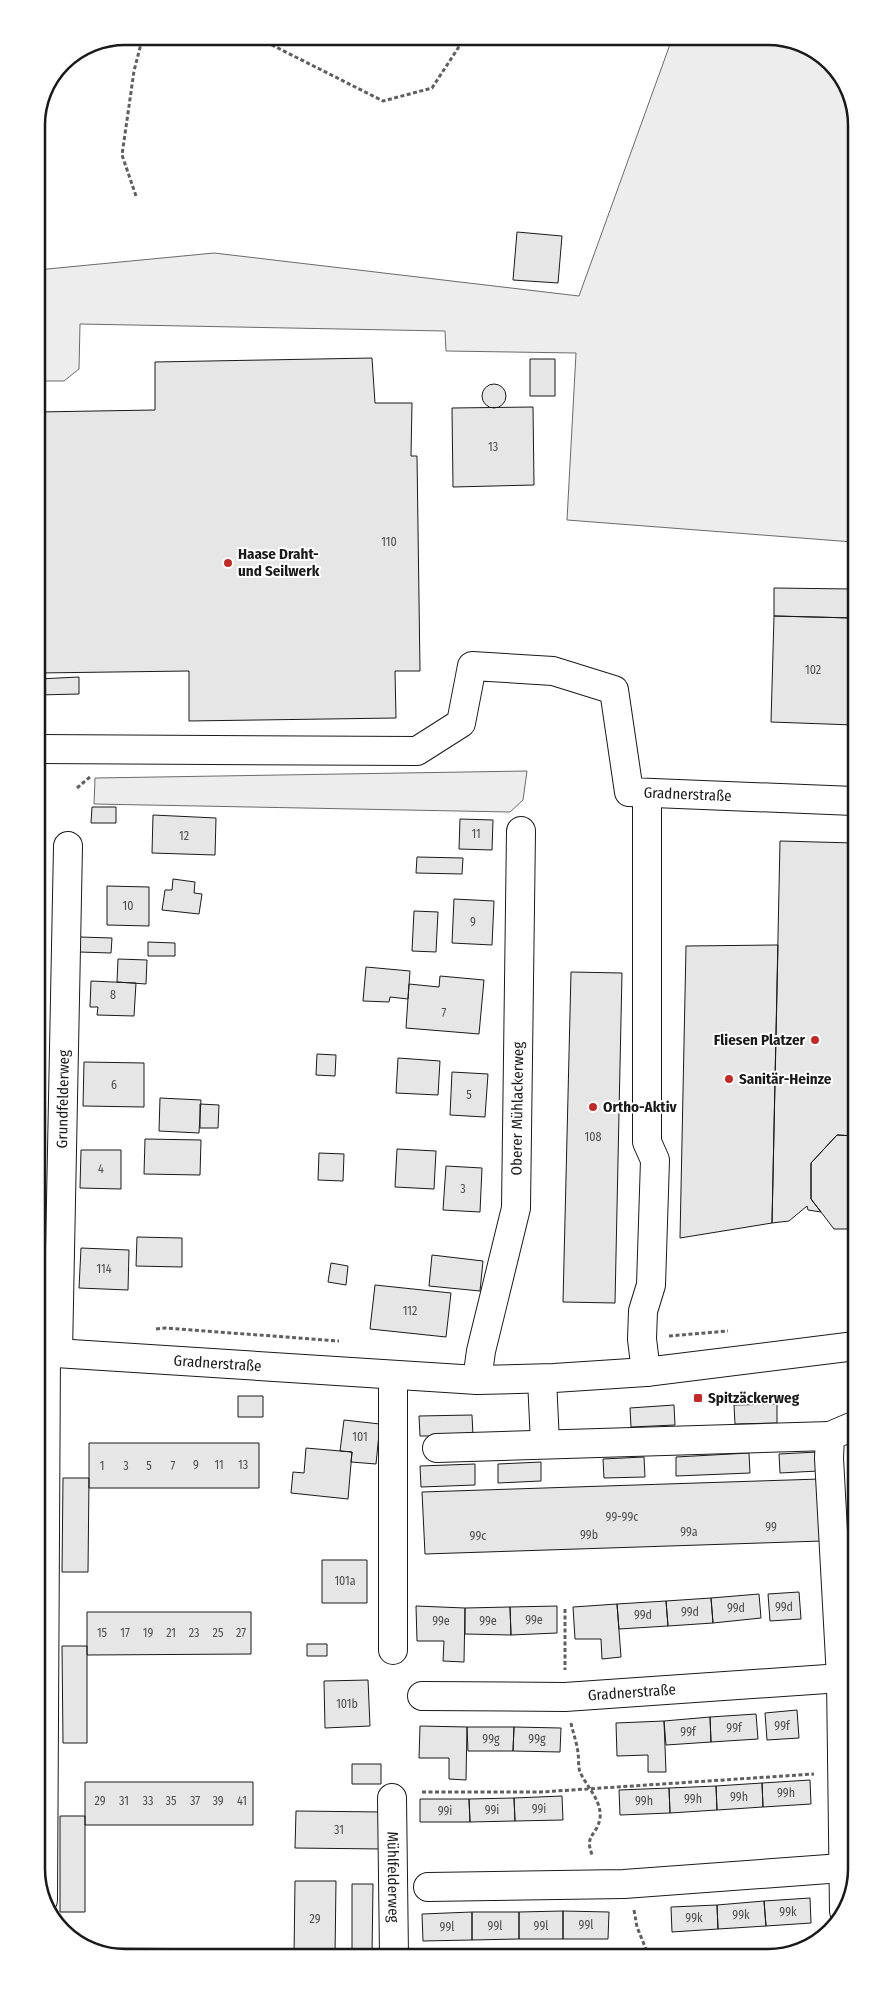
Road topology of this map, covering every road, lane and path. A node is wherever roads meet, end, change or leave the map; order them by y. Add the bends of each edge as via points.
1 (141, 45) edge
2 (272, 45) edge
3 (460, 45) edge
4 (136, 196) dead end
5 (45, 749) edge
6 (647, 794) junction
7 (848, 800) edge
8 (521, 831) dead end
9 (68, 846) dead end
10 (737, 1330) dead end
11 (642, 1339) junction
12 (848, 1347) edge
13 (48, 1353) edge
14 (646, 1372) junction
15 (393, 1376) junction
16 (542, 1379) junction
17 (477, 1380) junction
18 (848, 1428) edge
19 (830, 1436) junction
20 (545, 1444) junction
21 (437, 1448) dead end
22 (565, 1609) dead end
23 (393, 1650) dead end
24 (841, 1678) junction
25 (45, 1681) edge
26 (422, 1696) dead end
27 (565, 1697) junction
28 (842, 1772) junction
29 (590, 1788) junction
30 (422, 1792) dead end
31 (392, 1798) dead end
32 (842, 1868) junction
33 (612, 1884) junction
34 (428, 1887) dead end
35 (843, 1897) edge
36 (394, 1949) edge
37 (646, 1949) edge

1 - 4 path via 122,155
2 - 3 path via 383,101 432,88
5 - 6 street, Gradnerstraße via 417,751 461,723 472,666 553,671 614,690 629,792
6 - 7 street, Gradnerstraße
6 - 11 street via 647,1142 655,1160 651,1285 643,1311
8 - 17 street, Oberer Mühlackerweg via 516,1208 480,1351
9 - 13 street, Grundfelderweg
10 - 11 path
11 - 14 street
12 - 14 street, Gradnerstraße
13 - 15 street, Gradnerstraße
13 - 25 street, Grundfelderweg
14 - 16 street, Gradnerstraße
15 - 17 street, Gradnerstraße
15 - 23 street
16 - 17 street, Gradnerstraße
16 - 20 street
18 - 19 street
19 - 20 street
19 - 24 street
20 - 21 street
22 - 27 path
24 - 27 street, Gradnerstraße
24 - 28 street
26 - 27 street, Gradnerstraße
27 - 29 path via 578,1752 579,1771
28 - 29 path
28 - 32 street
29 - 30 path via 540,1792
29 - 33 path via 600,1817 589,1839 589,1848 597,1866
31 - 36 street, Mühlfelderweg
32 - 33 street
32 - 35 street
33 - 34 street
33 - 37 path via 631,1899

